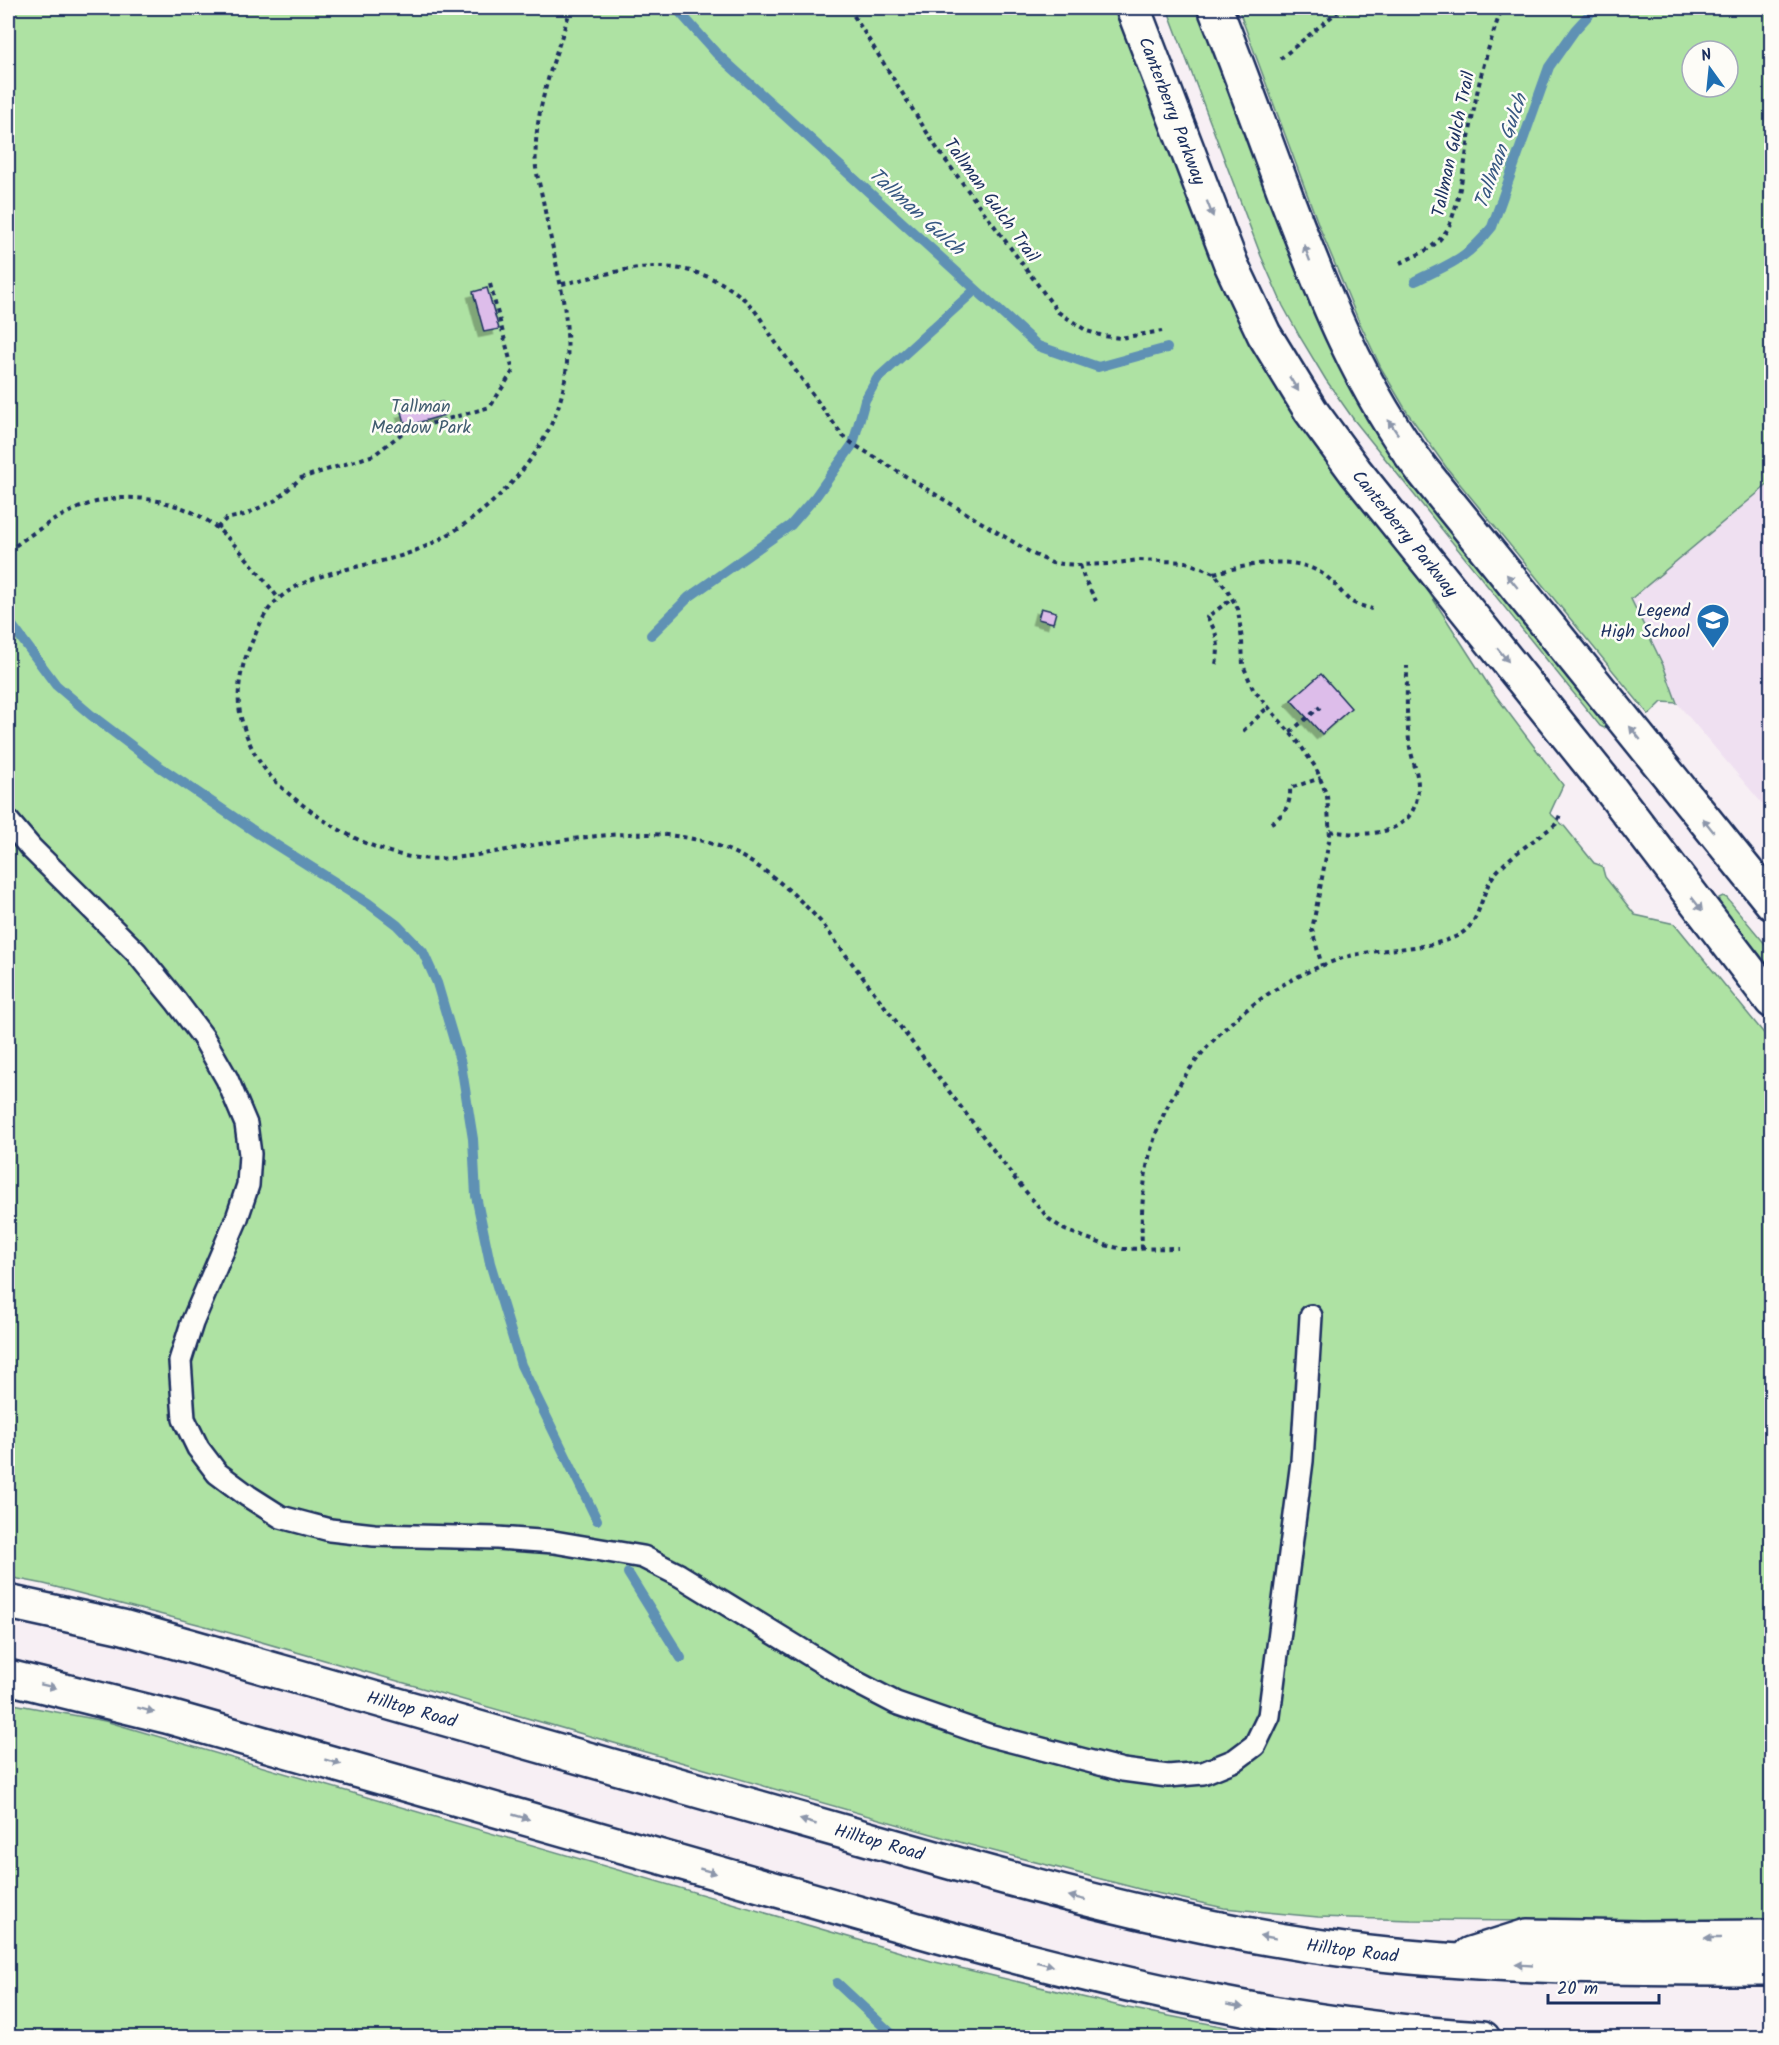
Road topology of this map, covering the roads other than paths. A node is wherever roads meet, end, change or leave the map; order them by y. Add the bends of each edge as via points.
1 (1133, 8) edge
2 (1215, 8) edge
3 (8, 821) edge
4 (1772, 903) edge
5 (1772, 1001) edge
6 (1311, 1316) dead end
7 (8, 1602) edge
8 (8, 1677) edge
9 (1772, 1937) edge
10 (1449, 1960) junction
11 (1772, 1968) edge
12 (1483, 2037) edge

1 -> 5 main road, Canterberry Parkway via 1231,264 1264,334 1311,411 1608,786
4 -> 2 main road via 1423,471 1379,406 1322,291
3 - 6 lane via 136,952 176,1001 227,1078 246,1124 250,1154 248,1185 192,1323 180,1361 181,1390 184,1419 198,1448 217,1473 281,1517 330,1530 374,1535 531,1540 643,1557 896,1703 988,1736 1123,1770 1168,1776 1203,1773 1235,1760 1255,1745 1269,1716 1302,1461
10 -> 7 main road, Hilltop Road via 1305,1944 1067,1895 123,1627
8 -> 12 main road via 89,1695 928,1933 1162,1993 1372,2027
9 -> 10 main road via 1527,1936
11 -> 10 main road, Hilltop Road via 1606,1968

